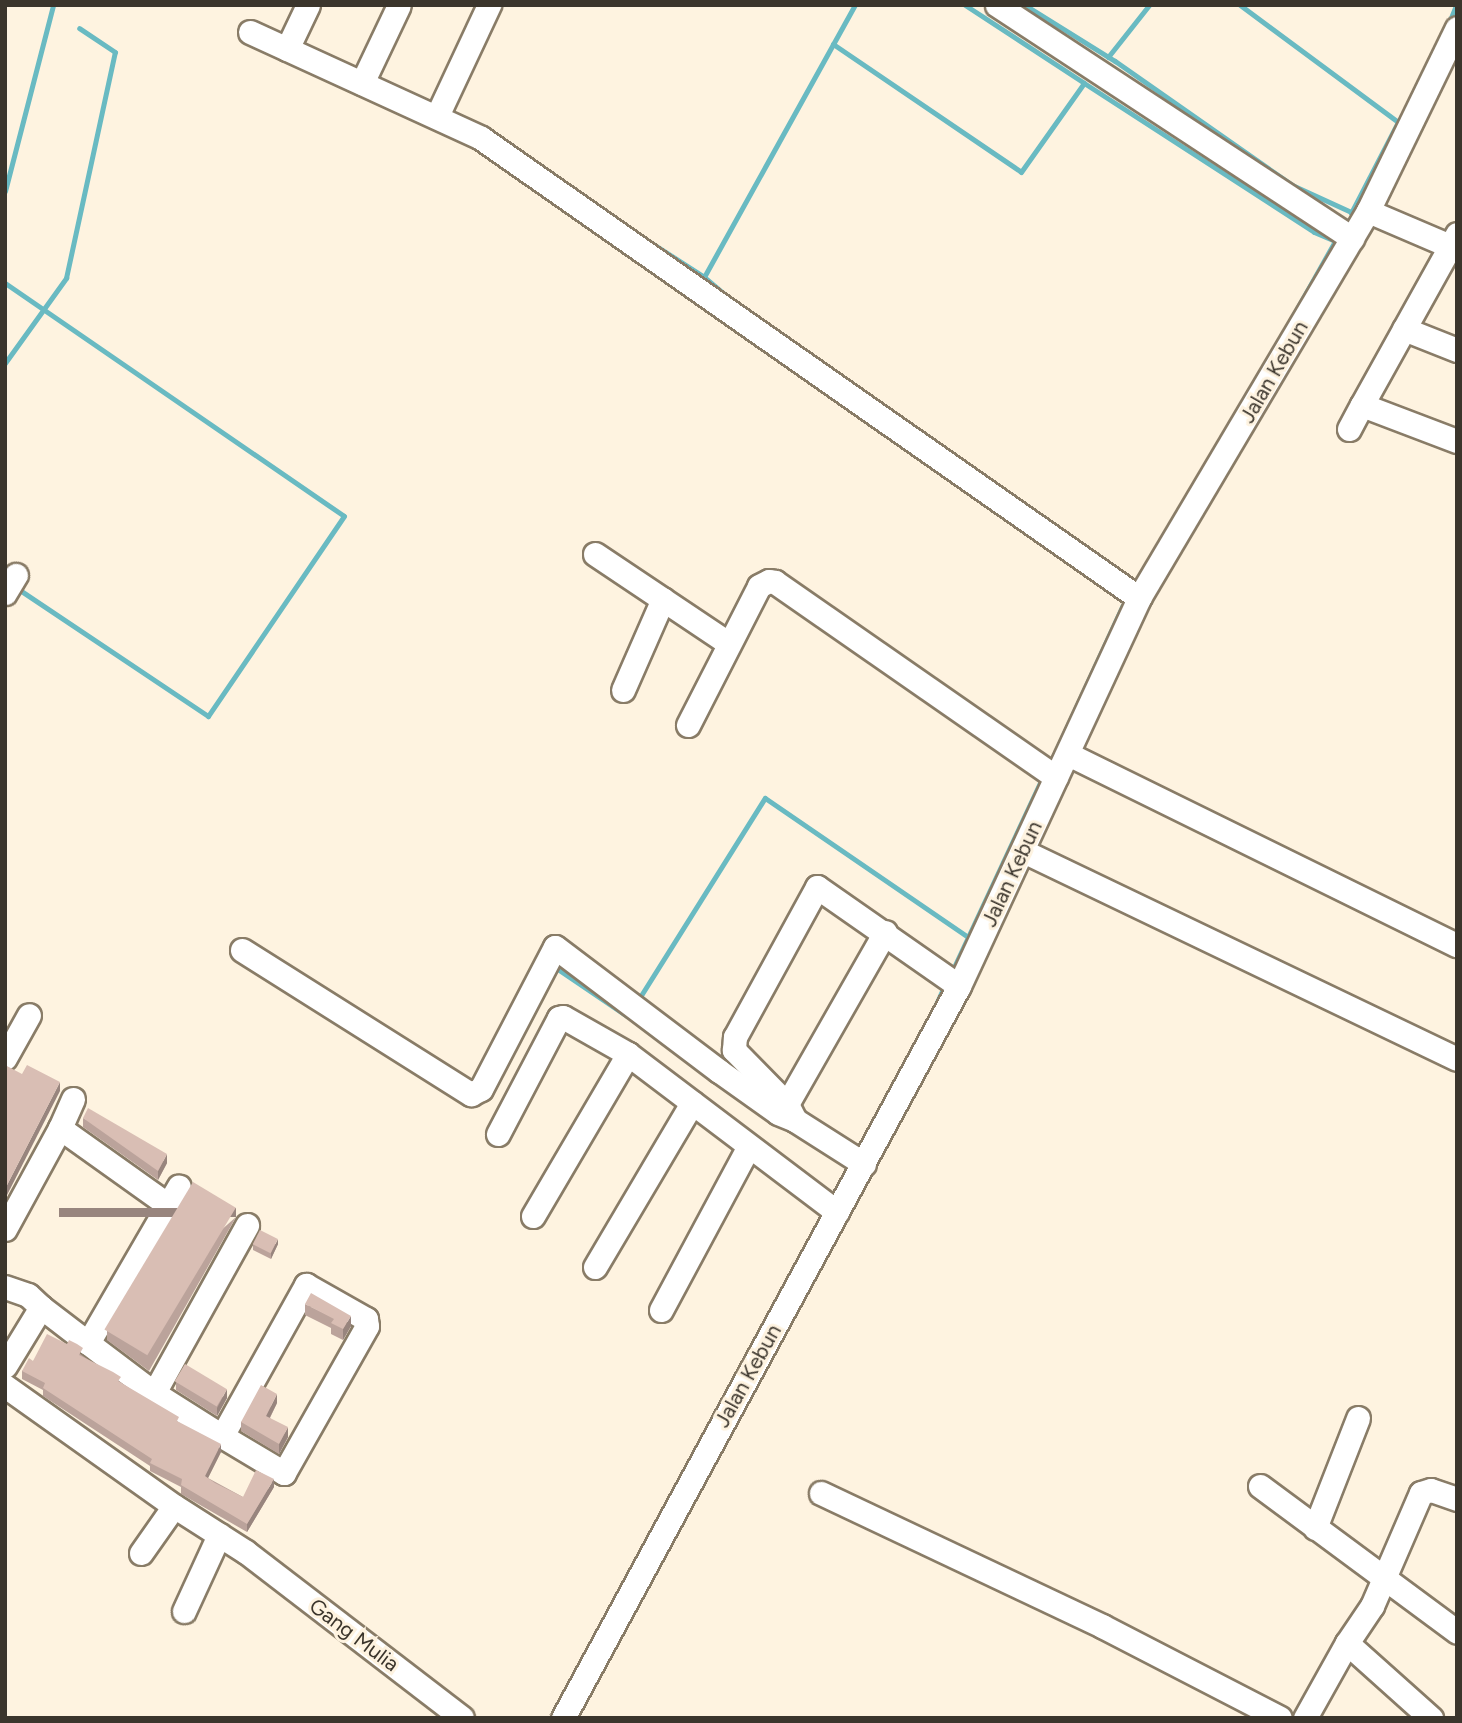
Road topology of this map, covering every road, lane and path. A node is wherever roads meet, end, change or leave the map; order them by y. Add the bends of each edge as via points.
1 (308, 5) edge
2 (399, 5) edge
3 (489, 5) edge
4 (997, 5) edge
5 (1457, 28) edge
6 (250, 32) dead end
7 (287, 49) junction
8 (362, 83) junction
9 (437, 117) junction
10 (1368, 211) junction
11 (1352, 238) junction
12 (1454, 243) edge
13 (1404, 329) junction
14 (1457, 350) edge
15 (1362, 405) junction
16 (1349, 429) dead end
17 (1457, 441) edge
18 (595, 554) dead end
19 (1139, 598) junction
20 (663, 599) junction
21 (728, 643) junction
22 (623, 690) dead end
23 (688, 725) dead end
24 (1068, 754) junction
25 (1056, 777) junction
26 (1023, 851) junction
27 (885, 932) junction
28 (1457, 945) edge
29 (242, 950) dead end
30 (959, 986) junction
31 (29, 1015) dead end
32 (628, 1054) junction
33 (5, 1058) edge
34 (1457, 1059) edge
35 (73, 1099) dead end
36 (692, 1103) junction
37 (791, 1112) junction
38 (60, 1128) junction
39 (499, 1134) dead end
40 (749, 1146) junction
41 (864, 1164) junction
42 (837, 1212) junction
43 (533, 1216) dead end
44 (247, 1225) dead end
45 (5, 1229) edge
46 (595, 1267) dead end
47 (5, 1287) edge
48 (41, 1307) junction
49 (661, 1310) dead end
50 (88, 1343) junction
51 (5, 1366) edge
52 (5, 1386) edge
53 (154, 1393) junction
54 (1358, 1418) dead end
55 (222, 1436) junction
56 (1261, 1486) dead end
57 (821, 1493) dead end
58 (1457, 1499) edge
59 (174, 1506) junction
60 (1315, 1528) junction
61 (219, 1535) junction
62 (141, 1553) dead end
63 (1385, 1580) junction
64 (184, 1611) dead end
65 (1456, 1630) edge
66 (1347, 1643) junction
67 (462, 1718) edge
68 (563, 1718) edge
69 (1280, 1718) edge
70 (1305, 1718) edge
71 (1432, 1718) edge

1 - 7 street
2 - 8 street
3 - 9 street
4 - 11 street
5 - 10 street, Jalan Kebun
6 - 7 street
7 - 8 street
8 - 9 street
9 - 19 street via 481,138
10 - 11 street, Jalan Kebun
10 - 12 street
11 - 19 street, Jalan Kebun
12 - 13 street
13 - 14 street
13 - 15 street
15 - 16 street
15 - 17 street
18 - 20 street
19 - 24 street, Jalan Kebun
20 - 21 street
20 - 22 street
21 - 23 street
21 - 25 street via 759,586 775,582
24 - 25 street, Jalan Kebun
24 - 28 street
25 - 26 street, Jalan Kebun
26 - 30 street, Jalan Kebun
26 - 34 street
27 - 30 street
27 - 37 street
27 - 37 street via 817,887 734,1045
29 - 37 street via 471,1094 481,1089 555,947 778,1113
30 - 41 street, Jalan Kebun
31 - 33 street
32 - 36 street
32 - 39 street via 567,1018 559,1018
32 - 43 street
35 - 38 street
36 - 40 street
36 - 46 street
37 - 41 street
38 - 45 street
38 - 50 street via 174,1195
40 - 42 street
40 - 49 street
41 - 42 street, Jalan Kebun
42 - 68 street, Jalan Kebun
44 - 53 street
47 - 48 street via 28,1295
48 - 50 street
48 - 51 street
50 - 53 street
52 - 59 street, Gang Mulia
53 - 55 street
54 - 60 street
55 - 55 street via 284,1473 367,1326 366,1319 306,1285
56 - 60 street
57 - 69 street via 1102,1626
58 - 63 street via 1431,1490 1421,1493
59 - 61 street, Gang Mulia
59 - 62 street
60 - 63 street
61 - 64 street
61 - 67 street, Gang Mulia
63 - 65 street
63 - 66 street
66 - 70 street
66 - 71 street

